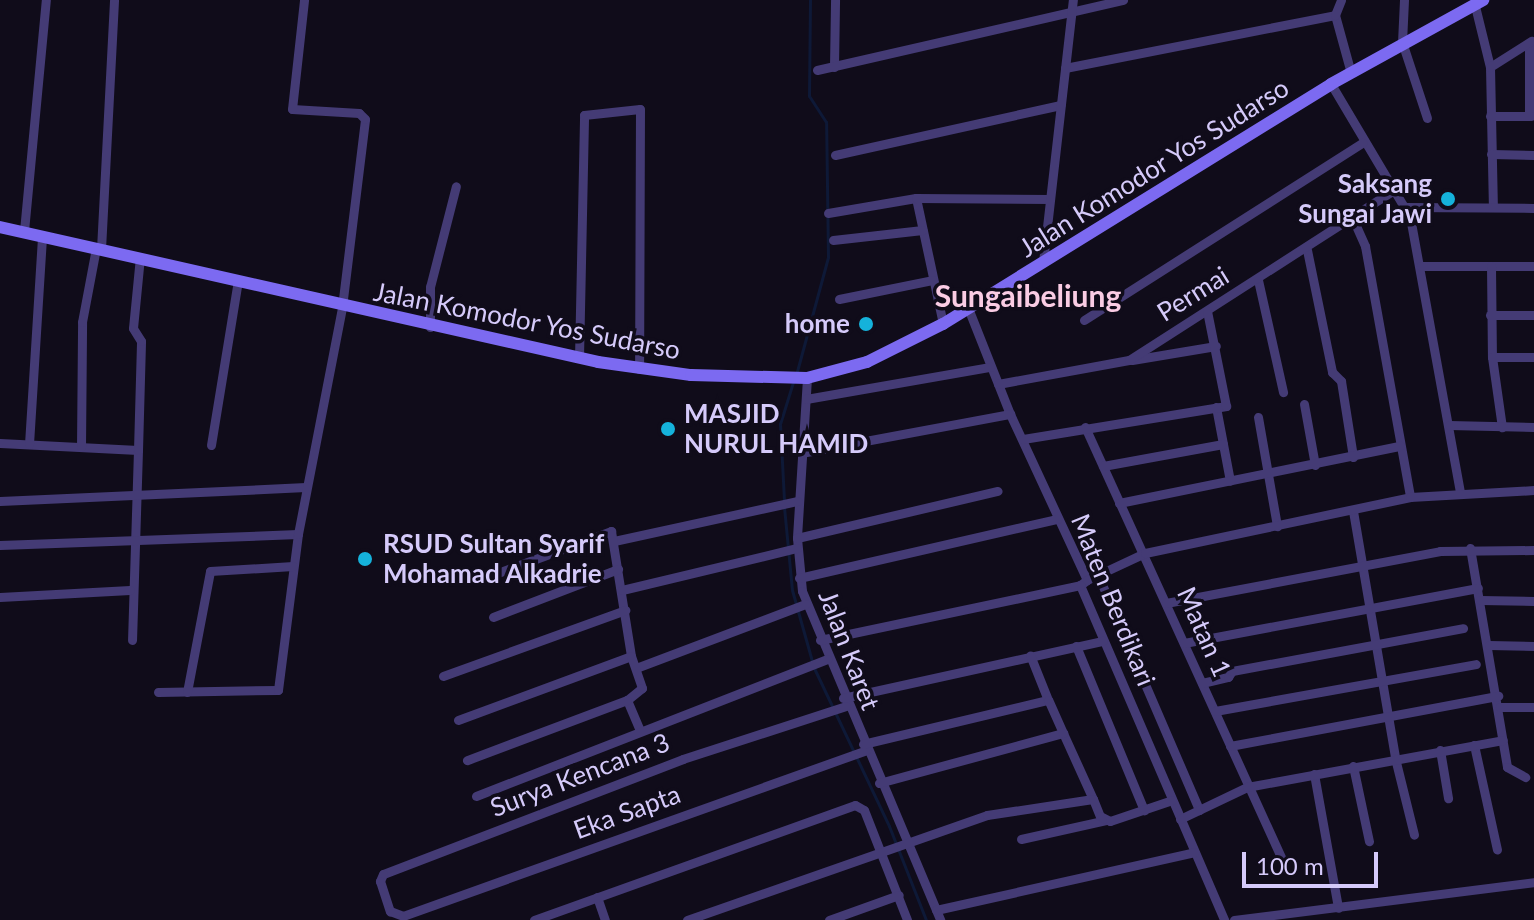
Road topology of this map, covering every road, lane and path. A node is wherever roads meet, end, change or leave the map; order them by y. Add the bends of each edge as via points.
1 (46, 0) edge
2 (114, 0) edge
3 (304, 0) edge
4 (835, 0) edge
5 (1073, 0) edge
6 (1123, 0) edge
7 (1341, 0) edge
8 (1404, 0) edge
9 (1478, 2) edge
10 (1071, 12) junction
11 (1335, 15) junction
12 (1531, 41) edge
13 (1402, 42) junction
14 (834, 67) junction
15 (1490, 67) junction
16 (1065, 68) junction
17 (817, 70) dead end
18 (1351, 73) junction
19 (1331, 84) junction
20 (1061, 105) junction
21 (1490, 116) junction
22 (1531, 116) edge
23 (1427, 118) dead end
24 (1362, 143) junction
25 (1491, 154) junction
26 (835, 155) dead end
27 (1534, 155) edge
28 (456, 186) dead end
29 (1392, 191) junction
30 (916, 198) junction
31 (1050, 199) junction
32 (1404, 207) junction
33 (1493, 207) junction
34 (1534, 208) edge
35 (828, 213) dead end
36 (1353, 219) junction
37 (0, 227) edge
38 (922, 230) junction
39 (24, 231) junction
40 (42, 235) junction
41 (833, 240) dead end
42 (98, 248) junction
43 (1307, 250) junction
44 (140, 257) junction
45 (1043, 262) junction
46 (1421, 266) junction
47 (1491, 266) junction
48 (1534, 266) edge
49 (238, 280) junction
50 (932, 280) junction
51 (1258, 280) junction
52 (839, 299) dead end
53 (342, 307) junction
54 (968, 308) junction
55 (1207, 311) junction
56 (1490, 315) junction
57 (1534, 315) edge
58 (1084, 320) dead end
59 (943, 324) junction
60 (430, 327) junction
61 (1216, 346) junction
62 (1492, 357) junction
63 (1534, 357) edge
64 (579, 358) junction
65 (1129, 360) junction
66 (990, 367) junction
67 (639, 369) junction
68 (806, 378) junction
69 (998, 384) junction
70 (1283, 392) dead end
71 (806, 399) junction
72 (1304, 404) dead end
73 (1216, 407) junction
74 (1010, 414) junction
75 (1258, 417) dead end
76 (1449, 425) junction
77 (1085, 427) junction
78 (1502, 427) junction
79 (1534, 427) edge
80 (1023, 439) junction
81 (0, 443) edge
82 (29, 444) junction
83 (1223, 444) junction
84 (211, 445) dead end
85 (1400, 446) junction
86 (81, 447) junction
87 (138, 450) junction
88 (801, 453) junction
89 (1353, 457) junction
90 (1315, 465) junction
91 (1103, 466) junction
92 (1268, 473) junction
93 (1230, 481) junction
94 (306, 487) junction
95 (1534, 490) edge
96 (998, 491) dead end
97 (1460, 491) junction
98 (135, 497) junction
99 (1410, 497) junction
100 (0, 501) edge
101 (795, 502) junction
102 (1119, 503) junction
103 (1353, 511) junction
104 (1057, 519) junction
105 (1277, 526) junction
106 (298, 534) junction
107 (614, 541) junction
108 (134, 542) junction
109 (0, 545) edge
110 (796, 545) junction
111 (1470, 548) junction
112 (1534, 550) edge
113 (1145, 553) junction
114 (293, 566) junction
115 (1363, 566) junction
116 (618, 569) junction
117 (495, 574) dead end
118 (1098, 575) junction
119 (799, 578) junction
120 (1084, 582) junction
121 (1478, 588) junction
122 (130, 590) junction
123 (622, 590) junction
124 (0, 597) edge
125 (1480, 600) junction
126 (1534, 601) edge
127 (1166, 603) junction
128 (803, 604) junction
129 (1371, 609) junction
130 (625, 610) junction
131 (493, 617) dead end
132 (1463, 628) dead end
133 (132, 640) dead end
134 (820, 640) junction
135 (1103, 641) junction
136 (1184, 643) junction
137 (1377, 643) junction
138 (1489, 645) junction
139 (1076, 646) junction
140 (1534, 646) edge
141 (1030, 655) junction
142 (631, 656) junction
143 (825, 660) junction
144 (1476, 664) dead end
145 (636, 668) junction
146 (443, 676) dead end
147 (1384, 680) junction
148 (1202, 683) junction
149 (158, 692) dead end
150 (187, 692) junction
151 (627, 700) junction
152 (1048, 700) junction
153 (1499, 701) junction
154 (843, 704) junction
155 (1534, 707) edge
156 (1215, 711) junction
157 (1390, 715) junction
158 (458, 720) dead end
159 (640, 731) junction
160 (1063, 733) junction
161 (1503, 740) junction
162 (1474, 745) junction
163 (1230, 746) junction
164 (863, 748) junction
165 (1440, 750) junction
166 (1395, 758) junction
167 (467, 760) dead end
168 (1353, 766) junction
169 (1314, 774) junction
170 (1525, 777) dead end
171 (879, 783) junction
172 (1247, 787) junction
173 (476, 796) dead end
174 (1448, 798) dead end
175 (1093, 799) junction
176 (1172, 800) junction
177 (1144, 810) junction
178 (1199, 810) junction
179 (1180, 819) junction
180 (1106, 820) junction
181 (1414, 835) dead end
182 (1021, 839) dead end
183 (1369, 841) dead end
184 (903, 843) junction
185 (881, 850) junction
186 (1497, 850) dead end
187 (1195, 852) junction
188 (1281, 857) dead end
189 (1534, 882) edge
190 (899, 895) junction
191 (597, 897) junction
192 (1338, 908) junction
193 (938, 915) edge
194 (403, 916) joint
195 (1248, 919) edge
196 (534, 920) edge
197 (605, 920) edge
198 (687, 920) edge
199 (829, 920) edge
200 (907, 920) edge
201 (1224, 920) edge
202 (1234, 920) edge

1 - 39 street
2 - 42 street
3 - 53 street via 292,109 365,117
4 - 14 street
5 - 10 street
6 - 10 street
7 - 11 street
8 - 13 street
9 - 13 street, Jalan Komodor Yos Sudarso
9 - 15 street
10 - 14 street
10 - 16 street
11 - 16 street
11 - 18 street
12 - 15 street
12 - 22 street
13 - 18 street, Jalan Komodor Yos Sudarso
13 - 23 street
14 - 17 street
15 - 21 street
16 - 20 street
18 - 19 street, Jalan Komodor Yos Sudarso
19 - 24 street
19 - 45 street, Jalan Komodor Yos Sudarso
20 - 26 street
20 - 31 street
21 - 22 street
21 - 25 street
24 - 29 street
24 - 58 street
25 - 27 street
25 - 33 street
28 - 60 street via 430,287
29 - 32 street
29 - 36 street, Permai
30 - 31 street
30 - 35 street
30 - 38 street
31 - 45 street
32 - 33 street
32 - 46 street
33 - 34 street
36 - 43 street, Permai
36 - 85 street via 1365,246
37 - 39 street, Jalan Komodor Yos Sudarso
38 - 41 street
38 - 50 street
39 - 40 street, Jalan Komodor Yos Sudarso
40 - 42 street, Jalan Komodor Yos Sudarso
40 - 82 street
42 - 44 street, Jalan Komodor Yos Sudarso
42 - 86 street via 82,322
43 - 51 street, Permai
43 - 89 street via 1332,372 1341,381
44 - 49 street, Jalan Komodor Yos Sudarso
44 - 87 street via 133,328 141,341
45 - 54 street, Jalan Komodor Yos Sudarso
46 - 47 street
46 - 76 street
47 - 48 street
47 - 56 street
49 - 53 street, Jalan Komodor Yos Sudarso
49 - 84 street
50 - 52 street
50 - 59 street
51 - 55 street, Permai
51 - 70 street
53 - 60 street, Jalan Komodor Yos Sudarso
53 - 94 street
54 - 59 street, Jalan Komodor Yos Sudarso
54 - 66 street, Maten Berdikari
55 - 61 street
55 - 65 street, Permai
56 - 57 street
56 - 62 street
59 - 68 street, Jalan Komodor Yos Sudarso via 867,362
60 - 64 street, Jalan Komodor Yos Sudarso
61 - 65 street
61 - 73 street via 1226,406
62 - 63 street
62 - 78 street
64 - 67 street, Jalan Komodor Yos Sudarso
64 - 67 street via 584,115 640,109
65 - 69 street, Permai
66 - 69 street, Maten Berdikari
66 - 71 street
67 - 68 street, Jalan Komodor Yos Sudarso
68 - 71 street, Jalan Karet
69 - 74 street, Maten Berdikari
71 - 88 street, Jalan Karet
72 - 90 street
73 - 77 street
73 - 83 street
74 - 80 street, Maten Berdikari
74 - 88 street
75 - 92 street
76 - 78 street
76 - 97 street
77 - 80 street
77 - 91 street, Matan 1
78 - 79 street
80 - 104 street, Maten Berdikari
81 - 82 street
82 - 86 street
83 - 91 street
83 - 93 street
85 - 89 street
85 - 99 street
86 - 87 street
87 - 98 street
88 - 101 street, Jalan Karet
89 - 90 street
90 - 92 street
91 - 102 street, Matan 1
92 - 93 street
92 - 105 street
93 - 102 street
94 - 98 street via 213,487
94 - 106 street
95 - 97 street
96 - 110 street
97 - 99 street
98 - 100 street
98 - 108 street
99 - 103 street
101 - 107 street
101 - 110 street, Jalan Karet
102 - 113 street, Matan 1
103 - 105 street
103 - 115 street
104 - 119 street
104 - 120 street, Maten Berdikari
105 - 113 street
106 - 108 street
106 - 114 street
107 - 116 street
107 - 117 street via 609,530
108 - 109 street
108 - 122 street
110 - 119 street, Jalan Karet
110 - 123 street
111 - 112 street
111 - 115 street
111 - 121 street
113 - 118 street
113 - 127 street, Matan 1
114 - 150 street via 210,571
114 - 150 street via 278,690
115 - 127 street
115 - 129 street
116 - 123 street
116 - 131 street
118 - 120 street
118 - 178 street
119 - 128 street, Jalan Karet
120 - 134 street
120 - 135 street, Maten Berdikari
121 - 125 street
121 - 129 street
122 - 124 street
122 - 133 street
123 - 130 street
125 - 126 street
125 - 138 street
127 - 136 street, Matan 1
128 - 134 street, Jalan Karet
128 - 145 street
129 - 136 street
129 - 137 street
130 - 142 street
130 - 146 street
132 - 137 street
134 - 143 street, Jalan Karet
135 - 139 street, Surya Kencana 3
135 - 176 street, Maten Berdikari
136 - 148 street, Matan 1
137 - 147 street
137 - 148 street via 1232,671 1228,677
138 - 140 street
138 - 153 street
139 - 141 street, Surya Kencana 3
139 - 177 street
141 - 152 street
141 - 154 street, Surya Kencana 3
142 - 145 street
142 - 158 street
143 - 154 street, Jalan Karet
143 - 159 street
144 - 147 street
145 - 151 street via 642,692
147 - 156 street
147 - 157 street
148 - 156 street, Matan 1
149 - 150 street
151 - 159 street
151 - 167 street
152 - 160 street
152 - 164 street, Eka Sapta
153 - 155 street
153 - 157 street
153 - 161 street
154 - 164 street, Jalan Karet
154 - 194 street, Surya Kencana 3 via 383,874 380,881 390,911
156 - 163 street, Matan 1
157 - 163 street
157 - 166 street
159 - 173 street
160 - 171 street
160 - 175 street
161 - 162 street
161 - 170 street via 1507,767
162 - 165 street
162 - 186 street
163 - 172 street, Matan 1
164 - 171 street, Jalan Karet
164 - 194 street, Eka Sapta
165 - 166 street
165 - 174 street
166 - 168 street
166 - 181 street
168 - 169 street
168 - 183 street
169 - 172 street
169 - 192 street
171 - 184 street, Jalan Karet
172 - 178 street
172 - 188 street, Matan 1
175 - 180 street
175 - 184 street via 987,815
176 - 177 street
176 - 179 street, Maten Berdikari
177 - 180 street
178 - 179 street
179 - 187 street, Maten Berdikari
180 - 182 street
184 - 185 street
184 - 193 street, Jalan Karet
185 - 190 street
185 - 191 street via 864,810 855,805
185 - 198 street
187 - 193 street
187 - 201 street, Maten Berdikari
189 - 192 street
190 - 199 street
190 - 200 street
191 - 196 street
191 - 197 street
192 - 195 street
195 - 202 street

